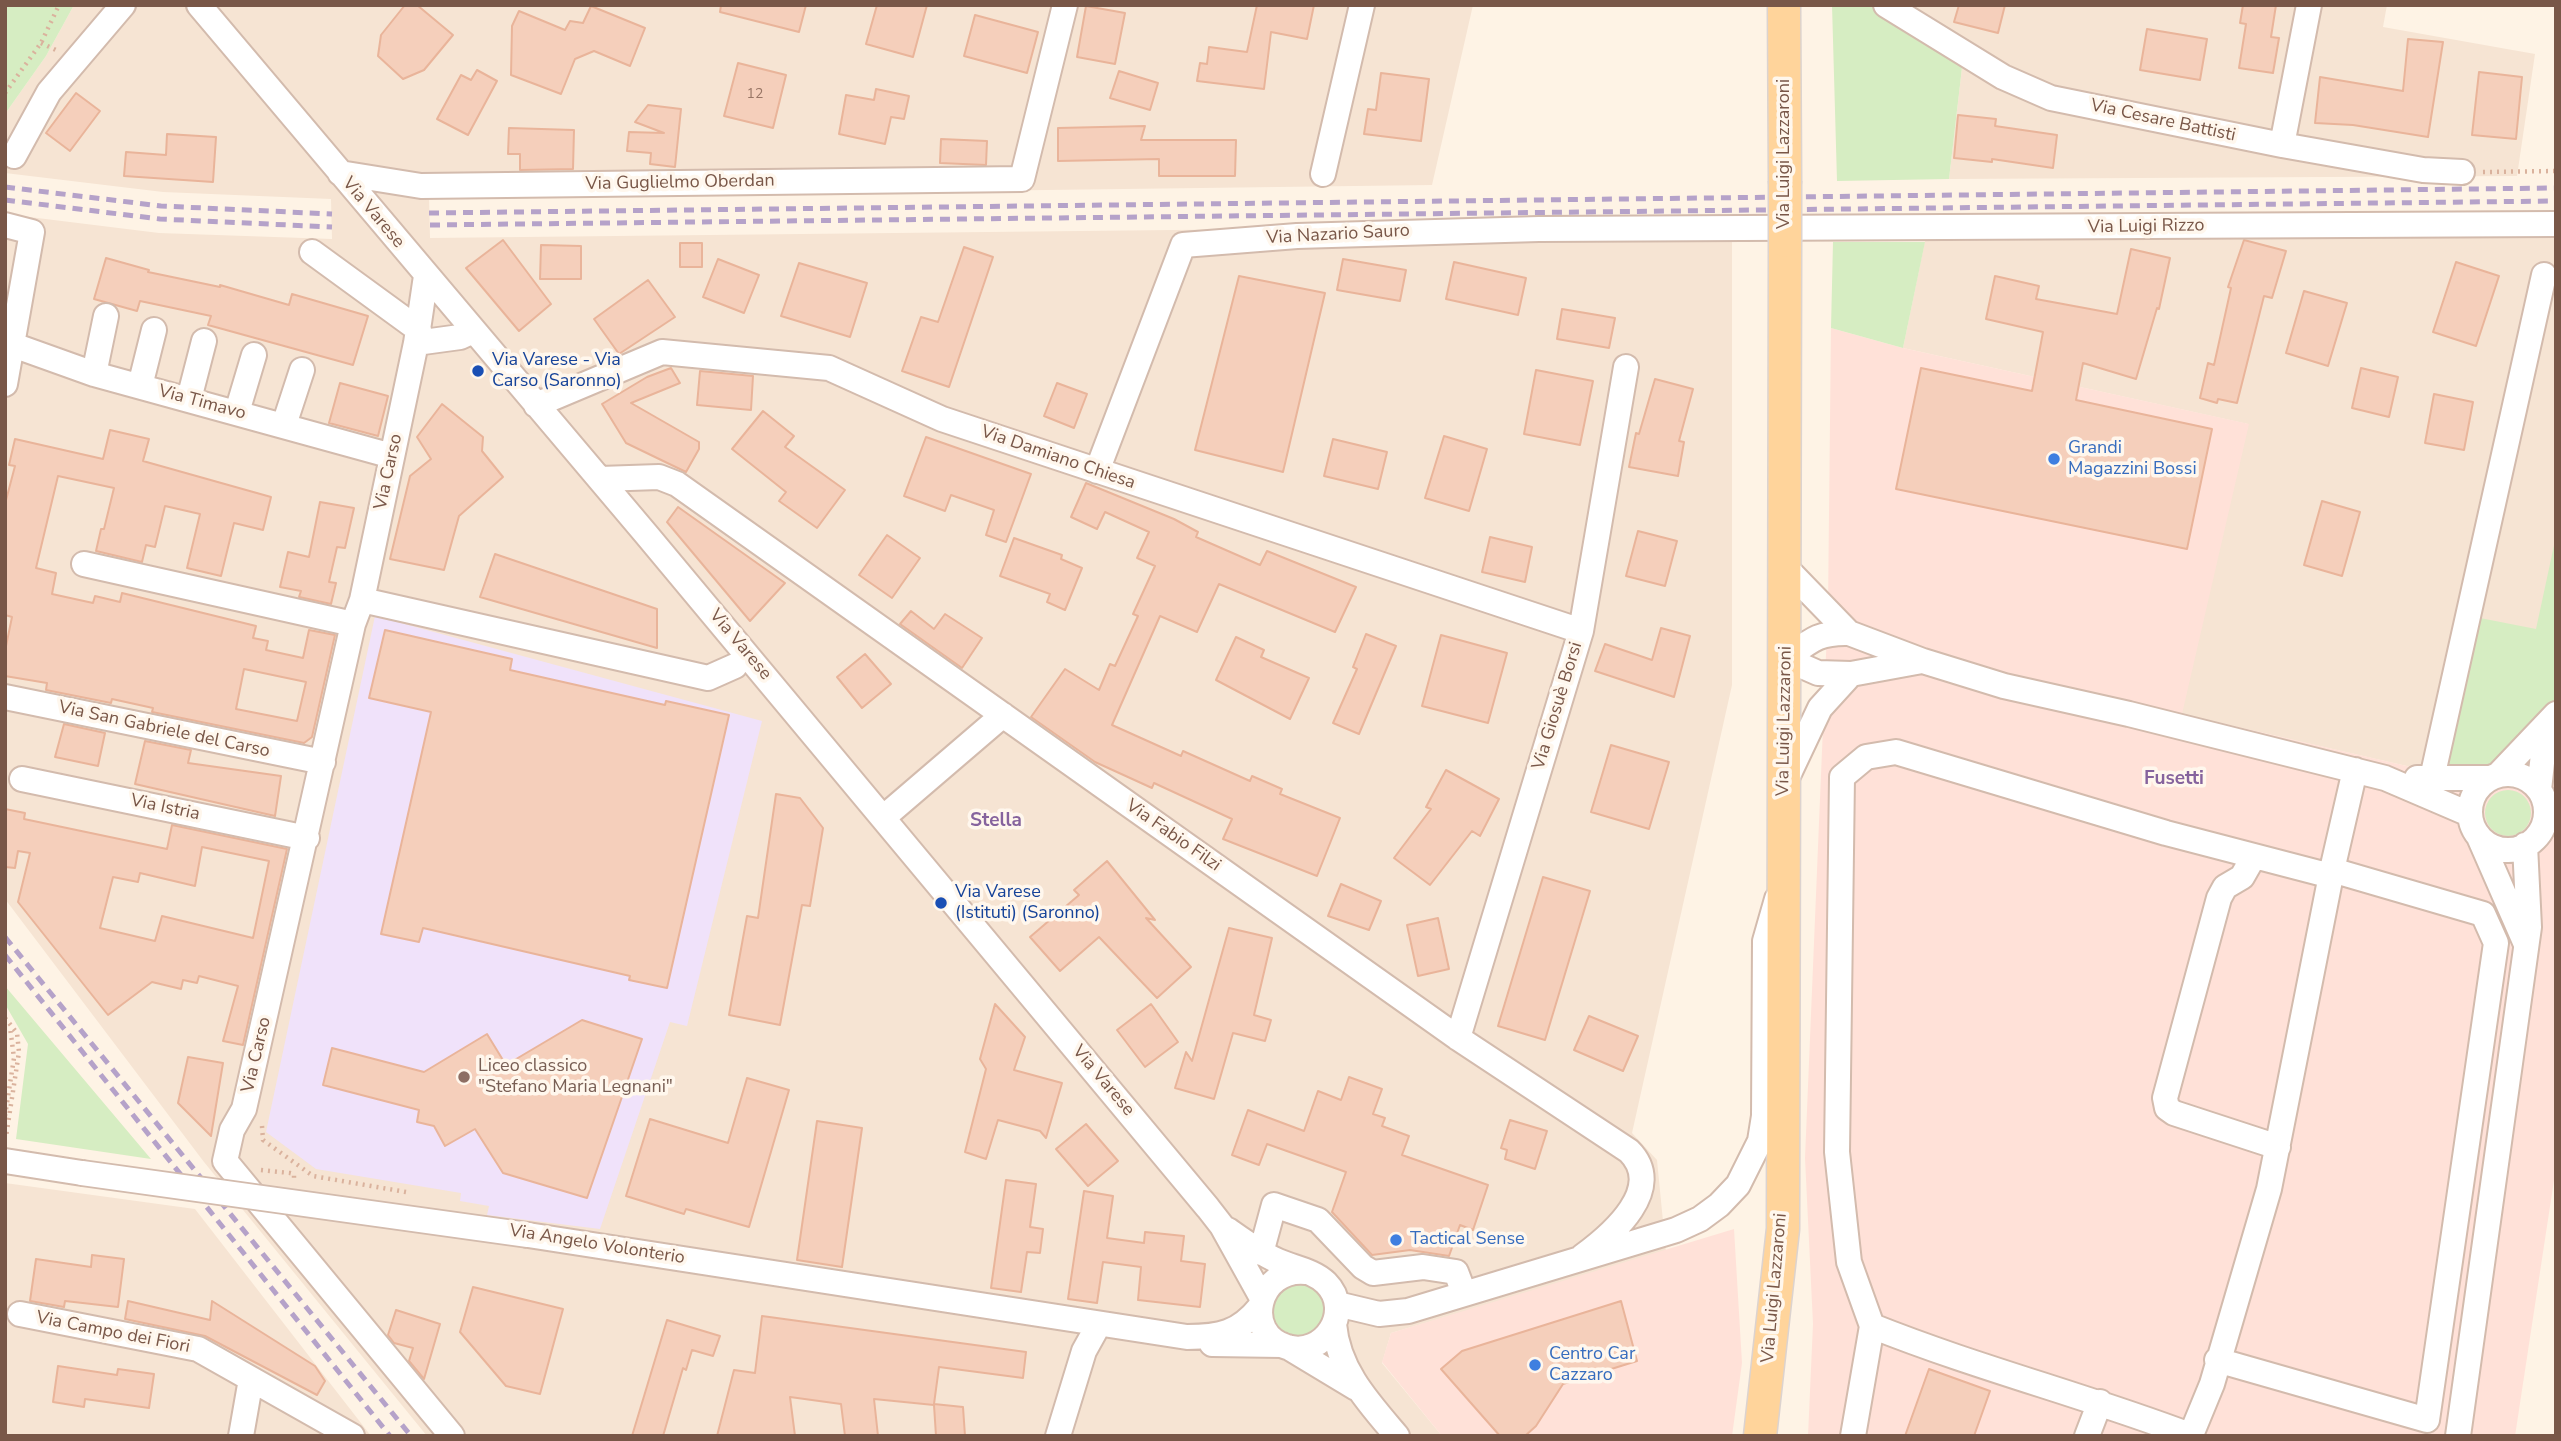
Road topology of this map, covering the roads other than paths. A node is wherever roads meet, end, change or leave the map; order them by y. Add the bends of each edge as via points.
1 (122, 5) edge
2 (199, 5) edge
3 (1065, 5) edge
4 (1362, 5) edge
5 (1784, 5) edge
6 (1886, 5) edge
7 (2309, 5) edge
8 (2282, 145) junction
9 (14, 156) dead end
10 (2462, 172) road end
11 (340, 173) junction
12 (1323, 174) dead end
13 (5, 225) edge
14 (2556, 225) edge
15 (1737, 229) joint
16 (312, 252) dead end
17 (2544, 275) dead end
18 (426, 276) junction
19 (106, 316) dead end
20 (154, 330) dead end
21 (473, 331) junction
22 (417, 336) junction
23 (204, 341) dead end
24 (13, 345) junction
25 (254, 355) dead end
26 (1626, 366) dead end
27 (302, 370) dead end
28 (94, 374) junction
29 (5, 384) edge
30 (140, 386) junction
31 (189, 399) junction
32 (536, 405) junction
33 (237, 412) junction
34 (284, 425) junction
35 (392, 456) junction
36 (1097, 471) junction
37 (600, 478) junction
38 (83, 564) dead end
39 (1786, 568) junction
40 (362, 600) junction
41 (353, 624) junction
42 (1581, 631) junction
43 (1849, 633) junction
44 (1786, 659) junction
45 (1923, 661) junction
46 (735, 666) dead end
47 (1851, 674) junction
48 (5, 697) edge
49 (1003, 715) junction
50 (2551, 721) edge
51 (323, 762) junction
52 (2355, 770) junction
53 (2494, 777) junction
54 (2385, 778) junction
55 (2432, 778) junction
56 (22, 779) dead end
57 (1784, 784) junction
58 (2539, 790) junction
59 (2469, 814) junction
60 (884, 817) junction
61 (2479, 837) junction
62 (307, 838) junction
63 (2525, 845) junction
64 (2254, 856) junction
65 (2331, 873) junction
66 (1784, 874) junction
67 (2526, 947) junction
68 (1458, 1038) junction
69 (2278, 1147) junction
70 (6, 1149) edge
71 (1222, 1226) junction
72 (1261, 1253) junction
73 (1583, 1256) junction
74 (1306, 1272) junction
75 (1464, 1293) junction
76 (1261, 1302) junction
77 (20, 1314) dead end
78 (1335, 1314) junction
79 (1099, 1324) junction
80 (1872, 1326) junction
81 (1188, 1337) junction
82 (1285, 1346) junction
83 (2217, 1360) junction
84 (251, 1379) junction
85 (1358, 1389) junction
86 (2100, 1402) junction
87 (2457, 1434) edge
88 (241, 1436) edge
89 (352, 1436) edge
90 (452, 1436) edge
91 (1058, 1436) edge
92 (1397, 1436) edge
93 (1760, 1436) edge
94 (1853, 1436) edge
95 (2087, 1436) edge
96 (2192, 1436) edge

1 - 9 street via 49,92
2 - 11 street, Via Varese
3 - 11 street, Via Guglielmo Oberdan via 1021,179 421,186
4 - 12 street
5 - 39 main road, Via Luigi Lazzaroni, bridge
6 - 8 street, Via Cesare Battisti via 2003,77 2051,98
7 - 8 street
8 - 10 street, Via Cesare Battisti via 2423,170
11 - 18 street, Via Varese
13 - 24 street via 32,232
14 - 15 street, Via Luigi Rizzo
15 - 36 street, Via Nazario Sauro via 1387,232 1183,245
16 - 22 street
17 - 55 street
18 - 21 street, Via Varese
18 - 22 street, Via Carso
19 - 28 street
20 - 30 street
21 - 22 street via 460,337
21 - 32 street, Via Varese
22 - 35 street, Via Carso
23 - 31 street
24 - 28 street, Via Timavo
24 - 29 street
25 - 33 street
26 - 42 street, Via Giosuè Borsi
27 - 34 street
28 - 30 street, Via Timavo
30 - 31 street, Via Timavo
31 - 33 street, Via Timavo
32 - 36 street, Via Damiano Chiesa via 662,352 829,368 942,419
32 - 37 street, Via Varese
33 - 34 street, Via Timavo
34 - 35 street, Via Timavo
35 - 40 street, Via Carso
36 - 42 street, Via Damiano Chiesa
37 - 49 street, Via Fabio Filzi via 659,477 677,484
37 - 60 street, Via Varese
38 - 41 street
39 - 43 street
39 - 44 main road, Via Luigi Lazzaroni
40 - 41 street, Via Carso
40 - 46 street via 708,678
41 - 51 street, Via Carso
42 - 68 street, Via Giosuè Borsi
43 - 44 street via 1827,632
43 - 45 street
44 - 47 street via 1818,673
44 - 57 main road, Via Luigi Lazzaroni
45 - 47 street
45 - 52 street via 2004,686
47 - 57 street via 1820,708
48 - 51 street, Via San Gabriele del Carso
49 - 60 street
49 - 68 street, Via Fabio Filzi
50 - 53 street
50 - 58 street
51 - 62 street, Via Carso
52 - 54 street
52 - 65 street
53 - 55 street
53 - 58 street via 2516,775
53 - 59 street via 2474,793
54 - 55 street
54 - 59 street
56 - 62 street, Via Istria
57 - 66 main road, Via Luigi Lazzaroni
58 - 63 street via 2546,811 2544,823
59 - 61 street
60 - 71 street, Via Varese
61 - 63 street via 2494,848
61 - 67 street
62 - 90 street, Via Carso via 244,1109 232,1130 225,1161
63 - 67 street
64 - 65 street
64 - 69 street via 2242,877 2225,887 2219,898 2165,1098 2174,1114
64 - 80 street via 1896,752 1866,757 1842,776 1837,1152 1849,1262
65 - 69 street
65 - 83 street via 2483,914 2496,943 2427,1420
66 - 73 street via 1765,941 1764,1116 1751,1164 1719,1205 1700,1219
66 - 93 main road, Via Luigi Lazzaroni via 1783,1229
67 - 87 street
68 - 73 street, Via Fabio Filzi via 1637,1159 1642,1183 1638,1195 1618,1228
69 - 83 street
70 - 79 street, Via Angelo Volonterio, bridge via 82,1173 528,1235
71 - 72 street
71 - 76 street, Via Varese
72 - 74 street
72 - 75 street via 1273,1205 1318,1220 1373,1273 1423,1267 1456,1272
73 - 75 street
74 - 76 street via 1278,1277
74 - 78 street via 1326,1283
75 - 78 street via 1408,1311
76 - 81 street, Via Angelo Volonterio via 1233,1332
76 - 82 street via 1264,1328
77 - 84 street, Via Campo dei Fiori via 198,1349
78 - 82 street via 1326,1337 1315,1345
78 - 85 street via 1340,1352
79 - 81 street, Via Angelo Volonterio
79 - 91 street via 1084,1351
80 - 86 street
80 - 94 street
81 - 82 street, Via Angelo Volonterio via 1223,1345
82 - 85 street
83 - 96 street
84 - 88 street
84 - 89 street, Via Campo dei Fiori
85 - 92 street
86 - 95 street
86 - 96 street

